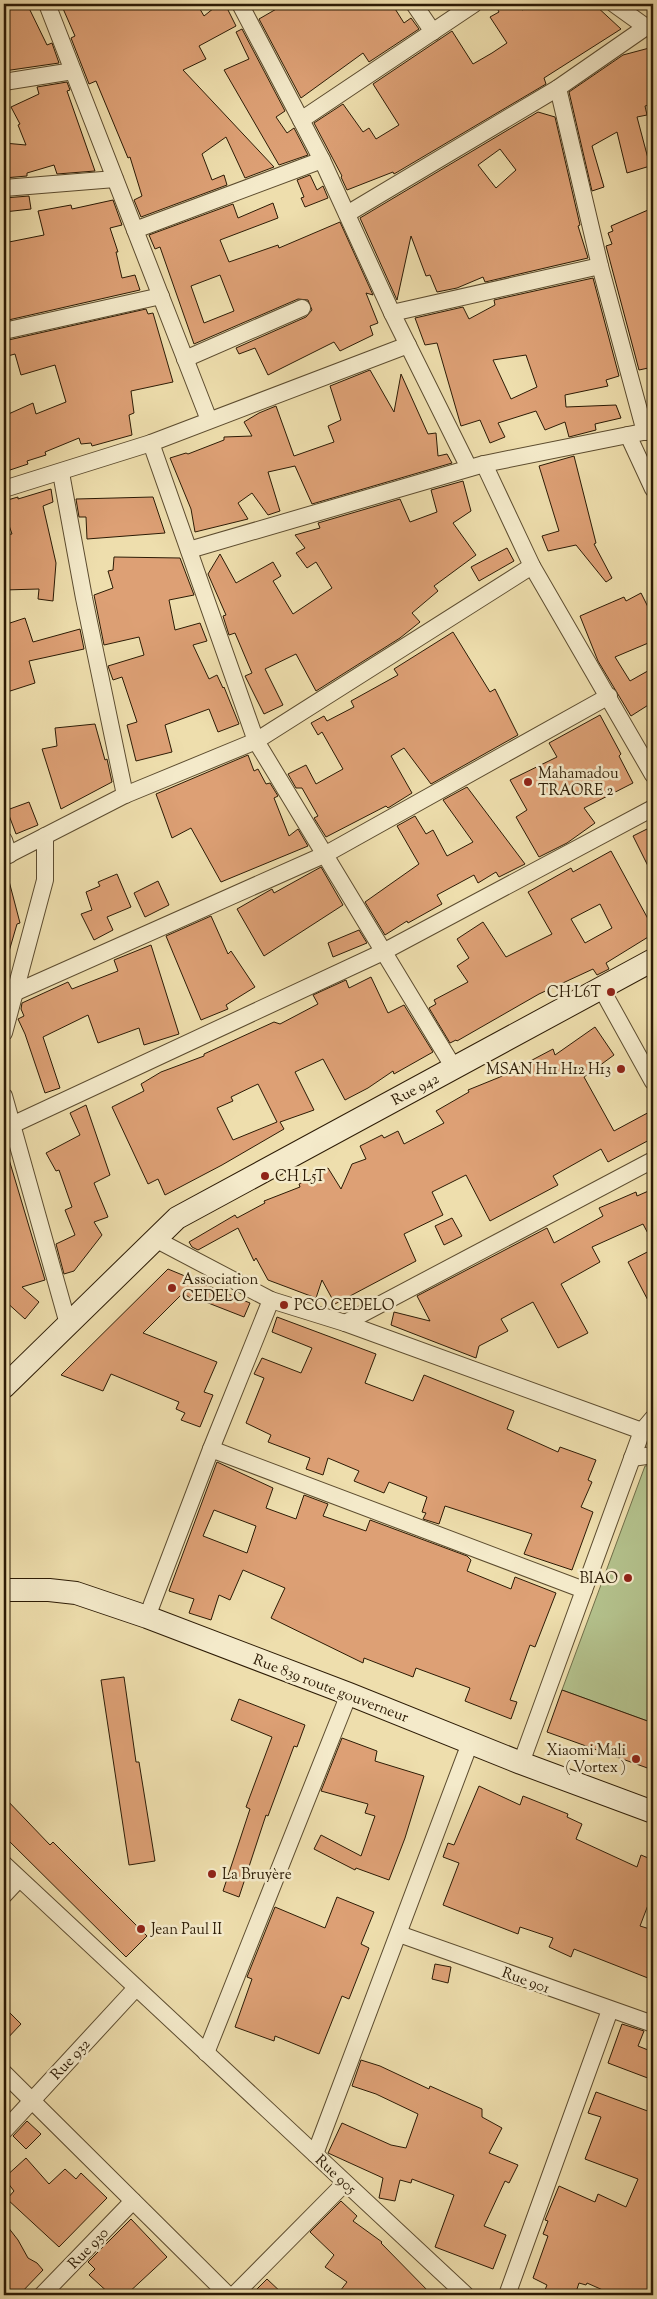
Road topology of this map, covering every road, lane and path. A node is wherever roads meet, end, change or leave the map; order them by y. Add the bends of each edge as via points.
1 (47, 4) edge
2 (240, 4) edge
3 (414, 4) edge
4 (474, 4) edge
5 (614, 4) edge
6 (650, 28) edge
7 (432, 32) junction
8 (73, 71) junction
9 (4, 82) edge
10 (558, 88) junction
11 (301, 120) junction
12 (322, 160) junction
13 (115, 180) junction
14 (4, 188) edge
15 (347, 214) junction
16 (135, 230) junction
17 (600, 266) junction
18 (161, 296) junction
19 (302, 308) dead end
20 (392, 313) junction
21 (4, 330) edge
22 (408, 345) junction
23 (185, 359) junction
24 (209, 420) junction
25 (649, 431) edge
26 (628, 435) junction
27 (151, 443) junction
28 (477, 466) junction
29 (61, 472) junction
30 (4, 489) edge
31 (653, 489) edge
32 (189, 550) junction
33 (532, 566) junction
34 (609, 696) junction
35 (256, 741) junction
36 (653, 775) edge
37 (125, 795) junction
38 (653, 808) edge
39 (45, 836) junction
40 (5, 851) edge
41 (326, 854) junction
42 (383, 952) junction
43 (653, 960) edge
44 (600, 988) junction
45 (14, 993) junction
46 (5, 1016) edge
47 (4, 1032) edge
48 (454, 1068) junction
49 (653, 1082) edge
50 (4, 1096) edge
51 (12, 1126) junction
52 (653, 1160) edge
53 (155, 1239) junction
54 (271, 1300) junction
55 (345, 1323) junction
56 (68, 1324) junction
57 (4, 1387) edge
58 (653, 1418) edge
59 (642, 1430) junction
60 (211, 1449) junction
61 (653, 1455) edge
62 (632, 1458) junction
63 (4, 1590) edge
64 (584, 1590) junction
65 (147, 1617) junction
66 (349, 1694) junction
67 (470, 1743) junction
68 (521, 1763) junction
69 (653, 1812) edge
70 (4, 1864) edge
71 (19, 1879) junction
72 (4, 1896) edge
73 (399, 1934) junction
74 (136, 1988) junction
75 (610, 2010) junction
76 (653, 2024) edge
77 (206, 2053) junction
78 (4, 2073) edge
79 (32, 2101) junction
80 (4, 2131) edge
81 (315, 2154) junction
82 (345, 2183) junction
83 (133, 2201) junction
84 (462, 2294) edge
85 (42, 2295) edge
86 (228, 2295) edge
87 (234, 2295) edge
88 (506, 2295) edge

1 - 8 street
2 - 11 street
3 - 7 street
4 - 7 street
5 - 6 street
6 - 10 street
7 - 11 street
8 - 9 street
8 - 13 street
10 - 15 street
10 - 17 street
11 - 12 street
12 - 15 street
12 - 16 street
13 - 14 street
13 - 16 street
15 - 20 street
16 - 18 street
17 - 20 street
17 - 25 street
18 - 21 street
18 - 23 street
19 - 23 street
20 - 22 street
22 - 24 street
22 - 28 street
23 - 24 street
24 - 27 street
25 - 26 street
26 - 28 street
26 - 31 street
27 - 29 street
27 - 32 street
28 - 32 street
28 - 33 street
29 - 30 street
29 - 37 street
32 - 35 street
33 - 34 street
33 - 35 street
34 - 36 street
34 - 41 street
35 - 37 street
35 - 41 street
37 - 39 street
38 - 42 street
39 - 40 street
39 - 45 street via 45,880
41 - 42 street
41 - 45 street
42 - 48 street
42 - 51 street
43 - 44 street, Rue 942
44 - 48 street, Rue 942
44 - 49 street
45 - 46 street
46 - 47 street
48 - 53 street, Rue 942 via 177,1218
50 - 51 street
51 - 56 street
52 - 55 street
53 - 54 street
53 - 56 street, Rue 942
54 - 55 street
54 - 60 street
55 - 59 street
56 - 57 street, Rue 942
58 - 59 street
59 - 62 street
60 - 64 street
60 - 65 street
61 - 62 street
62 - 64 street
63 - 65 street, Rue 839 route gouverneur via 76,1593
64 - 68 street
65 - 66 street, Rue 839 route gouverneur
66 - 67 street, Rue 839 route gouverneur
66 - 77 street
67 - 68 street, Rue 839 route gouverneur
67 - 73 street
68 - 69 street, Rue 839 route gouverneur
70 - 71 street, Rue 905
71 - 72 street
71 - 74 street, Rue 905
73 - 75 street, Rue 901
73 - 81 street
74 - 77 street, Rue 905
74 - 79 street, Rue 932
75 - 76 street, Rue 901
75 - 88 street
77 - 81 street, Rue 905
78 - 79 street
79 - 80 street, Rue 932
79 - 83 street
81 - 82 street, Rue 905
82 - 84 street, Rue 905
82 - 87 street
83 - 85 street, Rue 930
83 - 86 street

